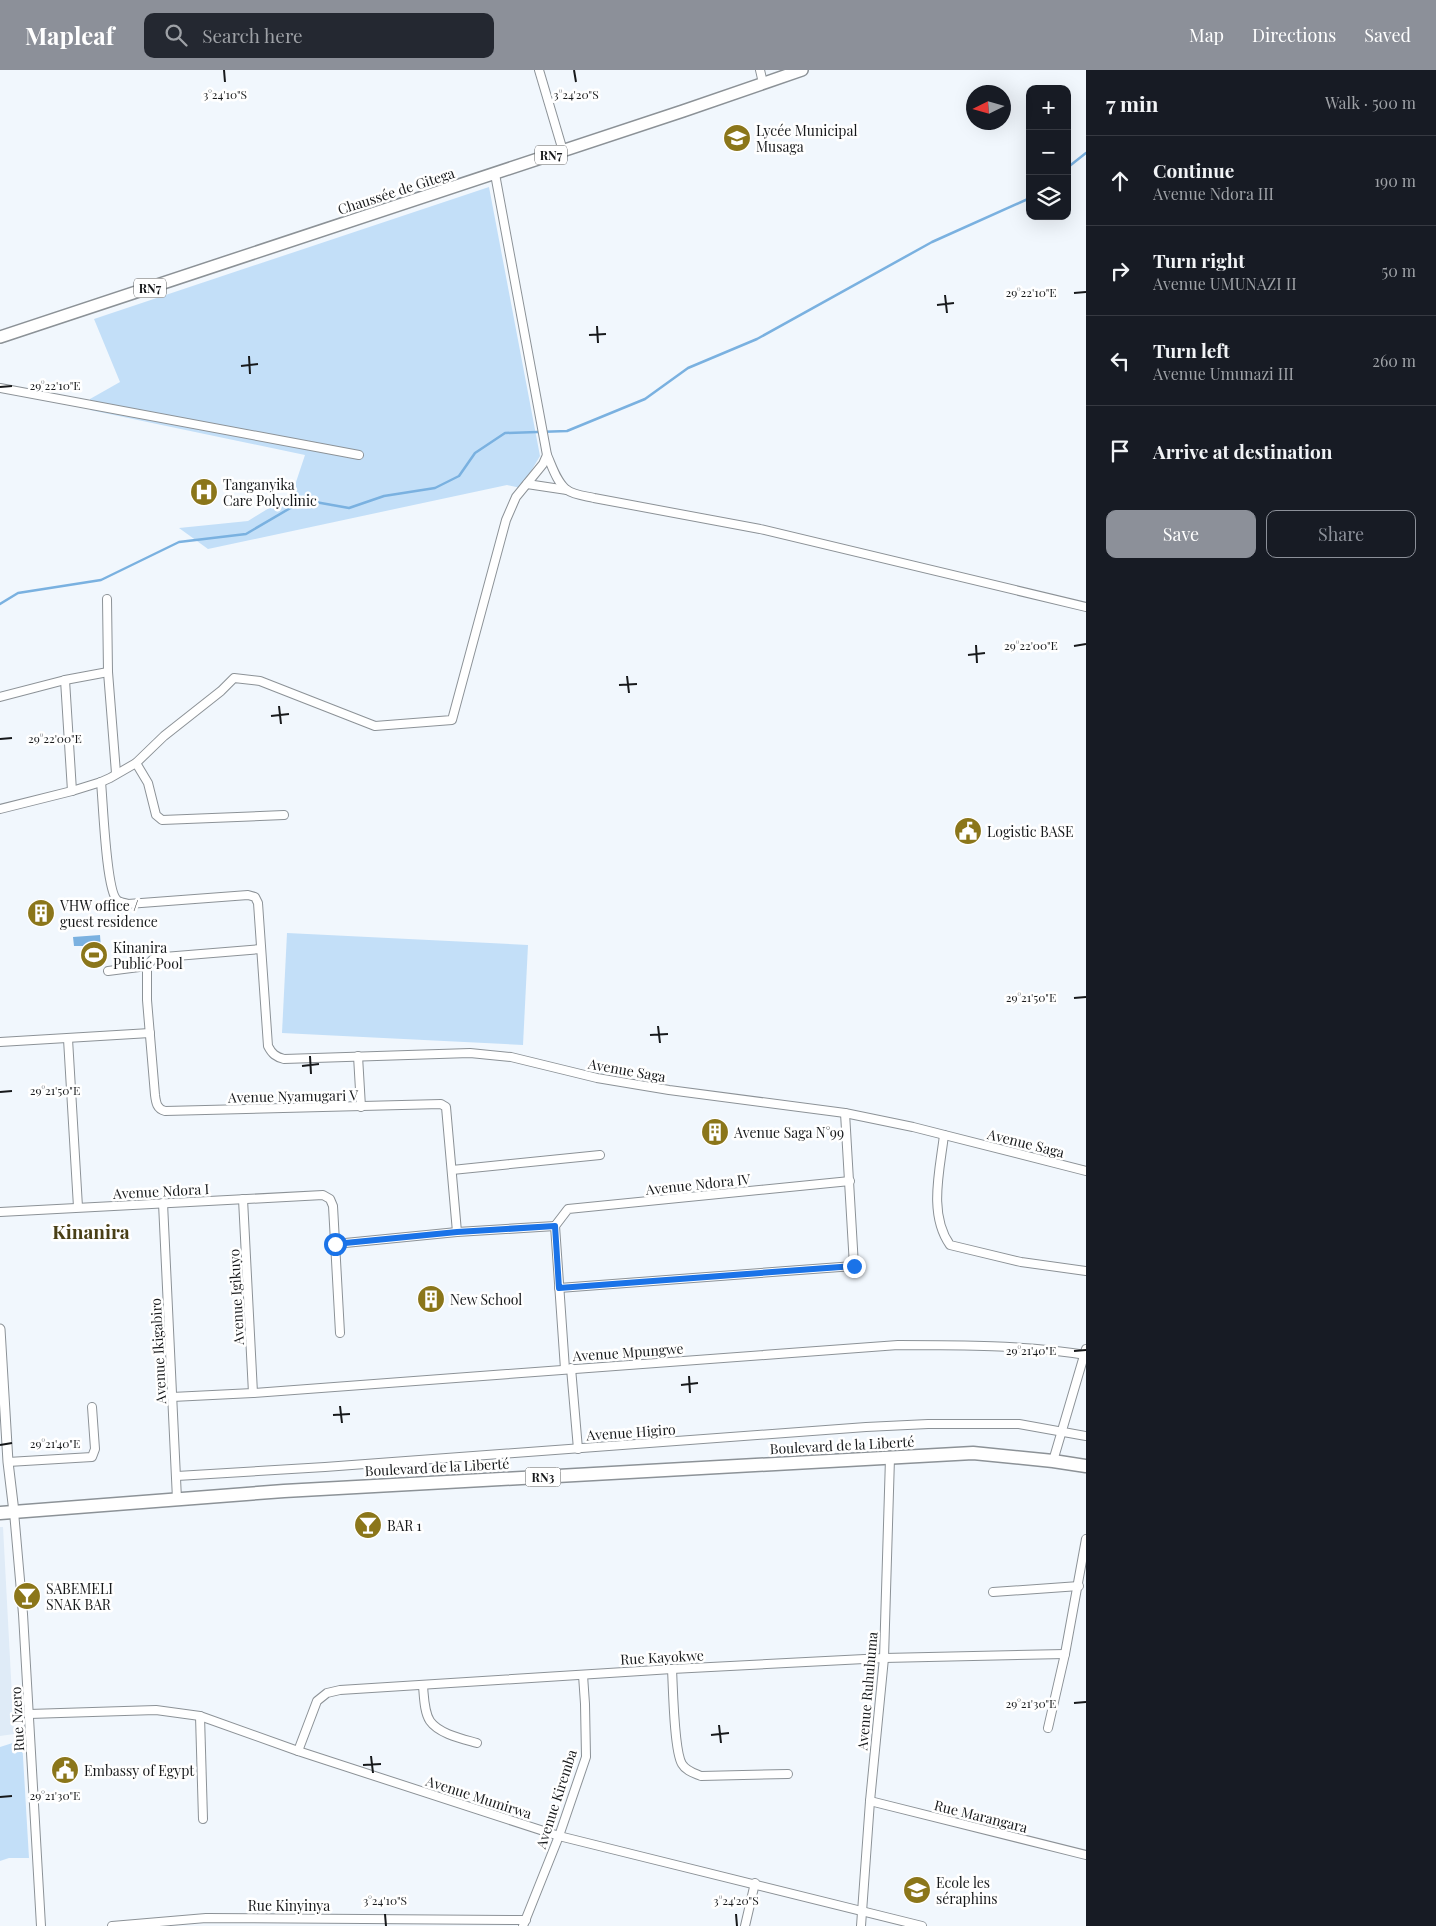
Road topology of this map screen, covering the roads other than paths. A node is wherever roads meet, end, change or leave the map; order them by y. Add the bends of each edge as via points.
1 (539, 70) edge
2 (760, 70) edge
3 (802, 70) edge
4 (763, 83) junction
5 (563, 151) junction
6 (495, 174) junction
7 (0, 338) edge
8 (0, 388) edge
9 (360, 455) dead end
10 (547, 455) junction
11 (527, 484) junction
12 (566, 490) junction
13 (107, 599) dead end
14 (1086, 607) edge
15 (108, 672) junction
16 (65, 680) junction
17 (0, 697) edge
18 (136, 763) junction
19 (116, 773) junction
20 (101, 782) junction
21 (72, 791) junction
22 (0, 809) edge
23 (284, 816) dead end
24 (261, 946) junction
25 (147, 966) junction
26 (108, 971) dead end
27 (150, 1033) junction
28 (68, 1039) junction
29 (0, 1042) edge
30 (358, 1056) junction
31 (361, 1107) junction
32 (846, 1114) junction
33 (944, 1135) junction
34 (600, 1155) dead end
35 (452, 1170) junction
36 (1086, 1171) edge
37 (850, 1181) junction
38 (243, 1199) junction
39 (163, 1203) junction
40 (78, 1207) junction
41 (0, 1212) edge
42 (555, 1226) junction
43 (457, 1232) junction
44 (335, 1244) junction
45 (1086, 1270) edge
46 (559, 1288) junction
47 (0, 1329) edge
48 (340, 1333) dead end
49 (1085, 1353) edge
50 (568, 1368) junction
51 (253, 1393) junction
52 (172, 1397) junction
53 (92, 1407) dead end
54 (1062, 1431) junction
55 (1086, 1436) edge
56 (578, 1449) junction
57 (890, 1458) junction
58 (1053, 1461) junction
59 (8, 1462) junction
60 (1086, 1466) edge
61 (177, 1476) junction
62 (177, 1499) junction
63 (14, 1512) junction
64 (0, 1513) edge
65 (1086, 1539) edge
66 (1079, 1586) junction
67 (993, 1592) dead end
68 (1065, 1654) junction
69 (884, 1658) junction
70 (672, 1669) junction
71 (582, 1675) junction
72 (422, 1686) junction
73 (29, 1714) junction
74 (200, 1716) junction
75 (1048, 1728) dead end
76 (477, 1743) dead end
77 (298, 1751) junction
78 (788, 1774) dead end
79 (870, 1801) junction
80 (203, 1819) dead end
81 (559, 1836) junction
82 (1086, 1855) edge
83 (755, 1883) junction
84 (862, 1911) junction
85 (206, 1922) edge
86 (525, 1923) edge
87 (41, 1926) edge
88 (112, 1926) edge
89 (745, 1926) edge
90 (861, 1926) edge
91 (922, 1926) edge

1 - 5 street
2 - 4 street
3 - 4 main road, Chaussée de Gitega / RN7
4 - 5 main road, Chaussée de Gitega / RN7
5 - 6 main road, Chaussée de Gitega / RN7
6 - 7 main road, Chaussée de Gitega / RN7
6 - 10 street
8 - 9 street
10 - 11 street
10 - 12 street
11 - 12 street
11 - 18 street via 516,497 506,520 452,720 375,726 260,681 234,678
12 - 14 street via 760,529
13 - 15 street
15 - 16 street
15 - 19 street
16 - 17 street
16 - 21 street
18 - 19 street
18 - 23 street via 148,783 156,815 162,820
19 - 20 street
20 - 21 street
20 - 24 street via 109,876 117,900 128,904 255,897
21 - 22 street
24 - 25 street via 153,958
24 - 30 street, Avenue Saga via 271,1053 284,1059
25 - 26 street
25 - 27 street, Avenue Nyamugari V
27 - 28 street
27 - 31 street, Avenue Nyamugari V via 156,1104 161,1110
28 - 29 street
28 - 40 street
30 - 31 street
30 - 32 street, Avenue Saga via 470,1053 511,1056 597,1078
31 - 35 street, Avenue Nyamugari V via 441,1104 446,1107
32 - 33 street, Avenue Saga
32 - 37 street
33 - 36 street, Avenue Saga
33 - 45 street via 936,1197 945,1238 950,1245 1021,1262
34 - 35 street
35 - 43 street, Avenue Nyamugari V
37 - 42 street, Avenue Ndora IV via 568,1209
37 - 46 street via 854,1266
38 - 39 street, Avenue Ndora I
38 - 44 street, Avenue Ndora I via 323,1195 333,1206
38 - 51 street, Avenue Igikuyo
39 - 40 street, Avenue Ndora I
39 - 52 street, Avenue Ikigabiro
40 - 41 street, Avenue Ndora I
42 - 43 street
42 - 46 street
43 - 44 street
44 - 48 street
46 - 50 street
47 - 59 street
49 - 50 street, Avenue Mpungwe via 977,1345 898,1345
49 - 54 street
50 - 51 street, Avenue Mpungwe
50 - 56 street
51 - 52 street, Avenue Mpungwe
52 - 61 street, Avenue Ikigabiro
53 - 59 street via 95,1449 92,1457
54 - 55 street, Avenue Higiro
54 - 56 street, Avenue Higiro via 1019,1424 928,1424
54 - 58 street
56 - 61 street, Avenue Higiro
57 - 58 highway, Boulevard de la Liberté / RN3 via 973,1453
57 - 62 highway, Boulevard de la Liberté / RN3
57 - 69 street, Avenue Ruhuhuma
58 - 60 highway, Boulevard de la Liberté / RN3
59 - 63 street
61 - 62 street, Avenue Ikigabiro
62 - 63 highway, Boulevard de la Liberté / RN3
63 - 64 highway, Boulevard de la Liberté / RN3
63 - 73 street, Rue Nzero
65 - 66 street
66 - 67 street
66 - 68 street
68 - 69 street, Rue Kayokwe
68 - 75 street
69 - 70 street, Rue Kayokwe
69 - 79 street, Avenue Ruhuhuma
70 - 71 street, Rue Kayokwe
70 - 78 street via 679,1752 682,1765 688,1771 708,1777
71 - 72 street, Rue Kayokwe
71 - 81 street, Avenue Kiremba via 586,1757
72 - 76 street via 431,1722 450,1734
72 - 77 street, Rue Kayokwe via 340,1690 321,1696
73 - 74 street, Avenue Mumirwa via 156,1710
73 - 87 street, Rue Nzero
74 - 77 street, Avenue Mumirwa
74 - 80 street
77 - 81 street, Avenue Mumirwa
79 - 82 street, Rue Marangara
79 - 84 street, Avenue Ruhuhuma
81 - 83 street, Avenue Mumirwa
81 - 86 street, Avenue Kiremba
83 - 84 street, Avenue Mumirwa
83 - 89 street
84 - 90 street, Avenue Ruhuhuma
84 - 91 street, Avenue Mumirwa
85 - 86 street, Rue Kinyinya
85 - 88 street, Rue Kinyinya

